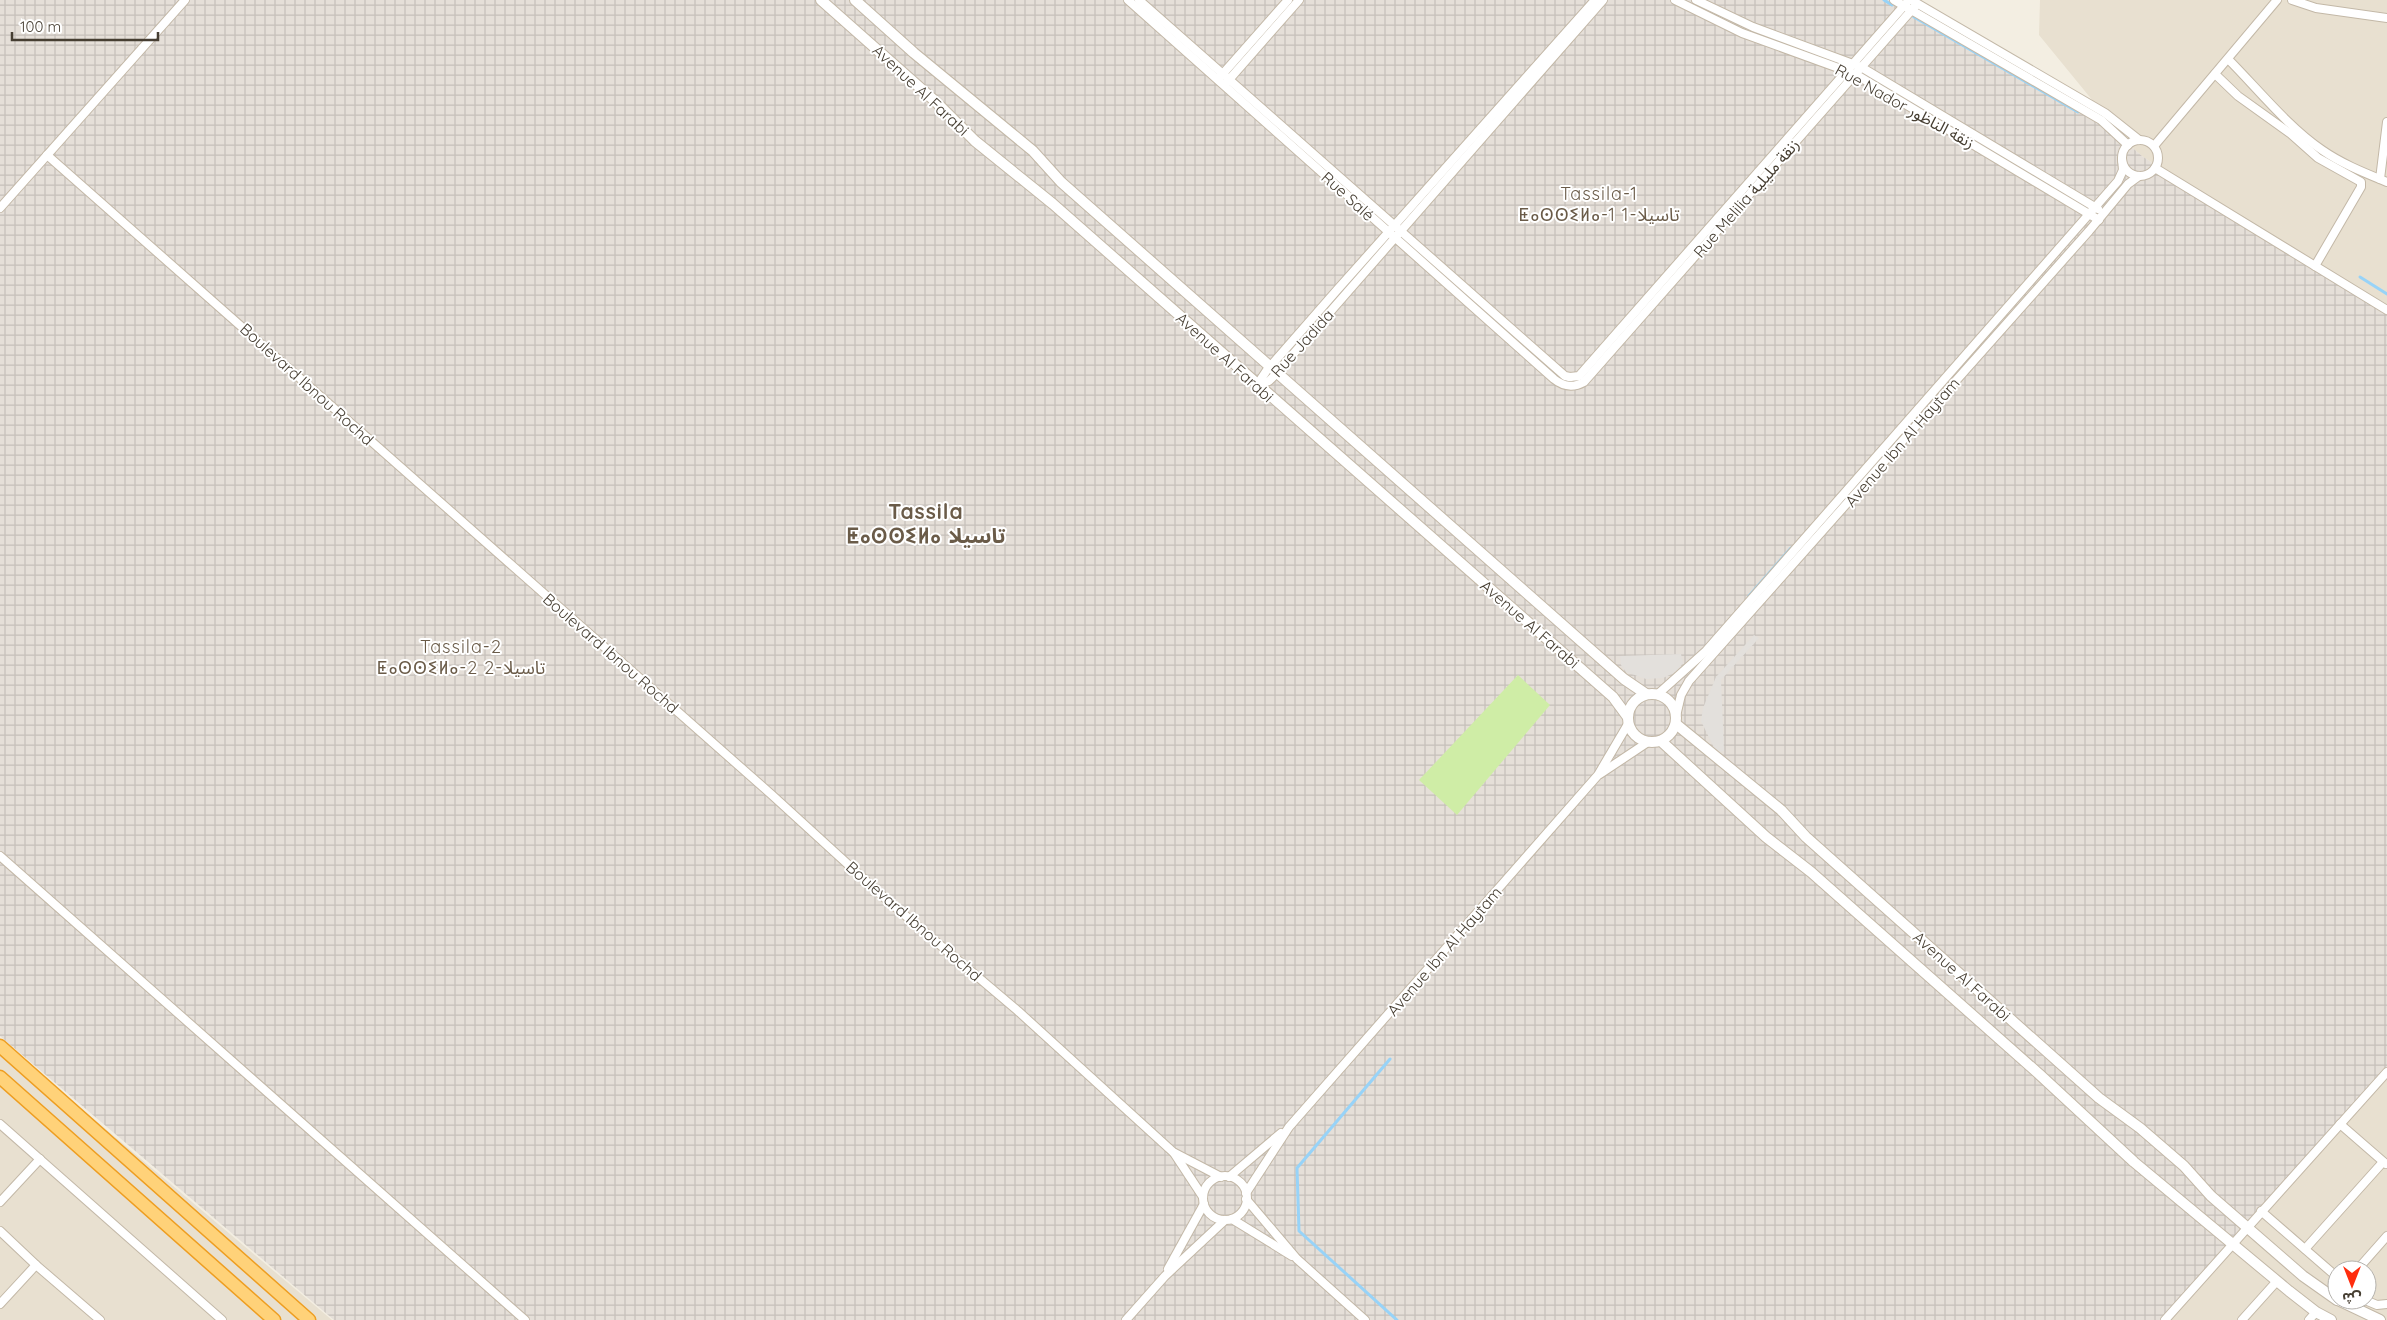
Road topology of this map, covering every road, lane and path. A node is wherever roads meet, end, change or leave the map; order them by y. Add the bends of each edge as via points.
1 (185, 0) edge
2 (821, 0) edge
3 (855, 0) edge
4 (1128, 0) edge
5 (1139, 0) edge
6 (1288, 0) edge
7 (1299, 0) edge
8 (1595, 0) edge
9 (1603, 0) edge
10 (1675, 0) edge
11 (1696, 0) edge
12 (1894, 0) edge
13 (2278, 0) edge
14 (2292, 0) edge
15 (1910, 4) edge
16 (2387, 18) edge
17 (2228, 59) junction
18 (1857, 65) junction
19 (1851, 72) junction
20 (2215, 74) junction
21 (1220, 77) junction
22 (1226, 83) junction
23 (2387, 122) edge
24 (2138, 140) junction
25 (2128, 145) junction
26 (2154, 146) junction
27 (47, 155) junction
28 (2122, 160) junction
29 (2338, 165) junction
30 (2155, 168) junction
31 (2139, 176) junction
32 (2384, 181) edge
33 (0, 208) edge
34 (2092, 210) junction
35 (2101, 216) junction
36 (1398, 228) junction
37 (1392, 235) junction
38 (2315, 266) junction
39 (2387, 310) edge
40 (1957, 363) junction
41 (1275, 369) junction
42 (1966, 369) junction
43 (1570, 377) junction
44 (1257, 385) junction
45 (1571, 386) junction
46 (1646, 694) junction
47 (1658, 694) junction
48 (1627, 720) junction
49 (1676, 720) junction
50 (1661, 741) junction
51 (1648, 742) junction
52 (1598, 775) junction
53 (0, 856) edge
54 (0, 1046) edge
55 (2387, 1072) edge
56 (0, 1077) edge
57 (0, 1124) edge
58 (2340, 1124) junction
59 (1289, 1127) junction
60 (1173, 1152) junction
61 (40, 1159) junction
62 (2385, 1164) edge
63 (1225, 1177) junction
64 (1246, 1196) junction
65 (1203, 1200) junction
66 (0, 1202) edge
67 (2261, 1211) junction
68 (1228, 1219) junction
69 (2247, 1227) junction
70 (0, 1231) edge
71 (2387, 1236) edge
72 (2231, 1244) junction
73 (2305, 1249) junction
74 (1297, 1260) junction
75 (2366, 1260) edge
76 (36, 1265) junction
77 (2327, 1268) edge
78 (1165, 1276) junction
79 (2277, 1281) junction
80 (2327, 1293) edge
81 (0, 1304) edge
82 (2358, 1310) edge
83 (2312, 1316) edge
84 (100, 1320) edge
85 (222, 1320) edge
86 (274, 1320) edge
87 (309, 1320) edge
88 (525, 1320) edge
89 (1126, 1320) edge
90 (1365, 1320) edge
91 (2165, 1320) edge
92 (2242, 1320) edge
93 (2332, 1320) edge
94 (2380, 1320) edge

1 - 27 street
2 - 44 street, Avenue Al Farabi via 931,97 975,141 1053,204
3 - 41 street, Avenue Al Farabi via 1033,151 1061,182
4 - 21 street, Rue Salé
5 - 21 street, Rue Salé
6 - 21 street
7 - 22 street
8 - 36 street, Rue Jadida
9 - 36 street, Rue Jadida
10 - 19 street, Rue Nador زنقة الناظور via 1742,32
11 - 18 street, Rue Nador زنقة الناظور via 1760,30
12 - 15 street
13 - 17 street
14 - 16 street via 2316,8
15 - 18 street, Rue Melilia زنقة مليلية
15 - 24 street via 2105,113
15 - 25 street via 2101,120
17 - 20 street
17 - 29 street via 2297,129
18 - 19 street, Rue Melilia زنقة مليلية
18 - 34 street, Rue Nador زنقة الناظور
19 - 34 street, Rue Nador زنقة الناظور
19 - 43 street, Rue Melilia زنقة مليلية via 1579,376
19 - 45 street, Rue Melilia زنقة مليلية via 1584,382
20 - 26 street
20 - 29 street via 2238,96 2318,158
21 - 22 street, Rue Salé
22 - 36 street, Rue Salé
22 - 37 street, Rue Salé
23 - 32 street
24 - 25 street
24 - 26 street
25 - 28 street
26 - 30 street via 2158,156
27 - 33 street
27 - 60 street, Boulevard Ibnou Rochd via 887,900 1018,1011
28 - 31 street via 2126,170
28 - 34 street, Avenue Ibn Al Haytam via 2120,178
29 - 32 street
29 - 38 street via 2362,185
30 - 31 street via 2147,175
30 - 38 street
31 - 35 street, Avenue Ibn Al Haytam
34 - 35 street, Rue Nador زنقة الناظور
34 - 40 street, Avenue Ibn Al Haytam
35 - 42 street, Avenue Ibn Al Haytam
36 - 37 street, Rue Jadida
36 - 43 street, Rue Salé
37 - 41 street, Rue Jadida
37 - 45 street, Rue Salé via 1554,379
38 - 39 street
40 - 42 street
40 - 47 street, Avenue Ibn Al Haytam via 1706,651
41 - 44 street, Rue Jadida via 1269,381
41 - 46 street, Avenue Al Farabi via 1624,680
42 - 49 street, Avenue Ibn Al Haytam via 1689,681 1681,694
43 - 45 street
44 - 48 street, Avenue Al Farabi via 1604,690 1620,706
46 - 47 street
46 - 48 street via 1635,699
47 - 49 street via 1671,702
48 - 51 street via 1634,736
48 - 52 street, Avenue Ibn Al Haytam
49 - 50 street via 1673,731
49 - 69 street, Avenue Al Farabi via 2099,1098 2184,1166 2211,1196
50 - 51 street
50 - 72 street, Avenue Al Farabi via 2134,1162
51 - 52 street, Avenue Ibn Al Haytam
52 - 59 street, Avenue Ibn Al Haytam
53 - 88 street
54 - 87 highway
55 - 58 street
56 - 86 highway
57 - 61 street
58 - 62 street
58 - 67 street
59 - 63 street, Avenue Ibn Al Haytam
59 - 64 street, Avenue Ibn Al Haytam
60 - 63 street, Boulevard Ibnou Rochd
60 - 65 street, Boulevard Ibnou Rochd
61 - 66 street
61 - 85 street
62 - 73 street
63 - 64 street via 1241,1184
63 - 65 street via 1209,1183
64 - 68 street via 1243,1210
64 - 74 street
65 - 68 street via 1212,1216
65 - 78 street
67 - 69 street
67 - 73 street
68 - 74 street
68 - 78 street
69 - 72 street
69 - 80 street, Avenue Al Farabi
70 - 76 street
71 - 75 street
72 - 79 street, Avenue Al Farabi
72 - 91 street
73 - 77 street
74 - 90 street
76 - 81 street
76 - 84 street
78 - 89 street
79 - 83 street, Avenue Al Farabi
79 - 92 street
82 - 94 street, Avenue Al Farabi
83 - 93 street, Avenue Al Farabi

